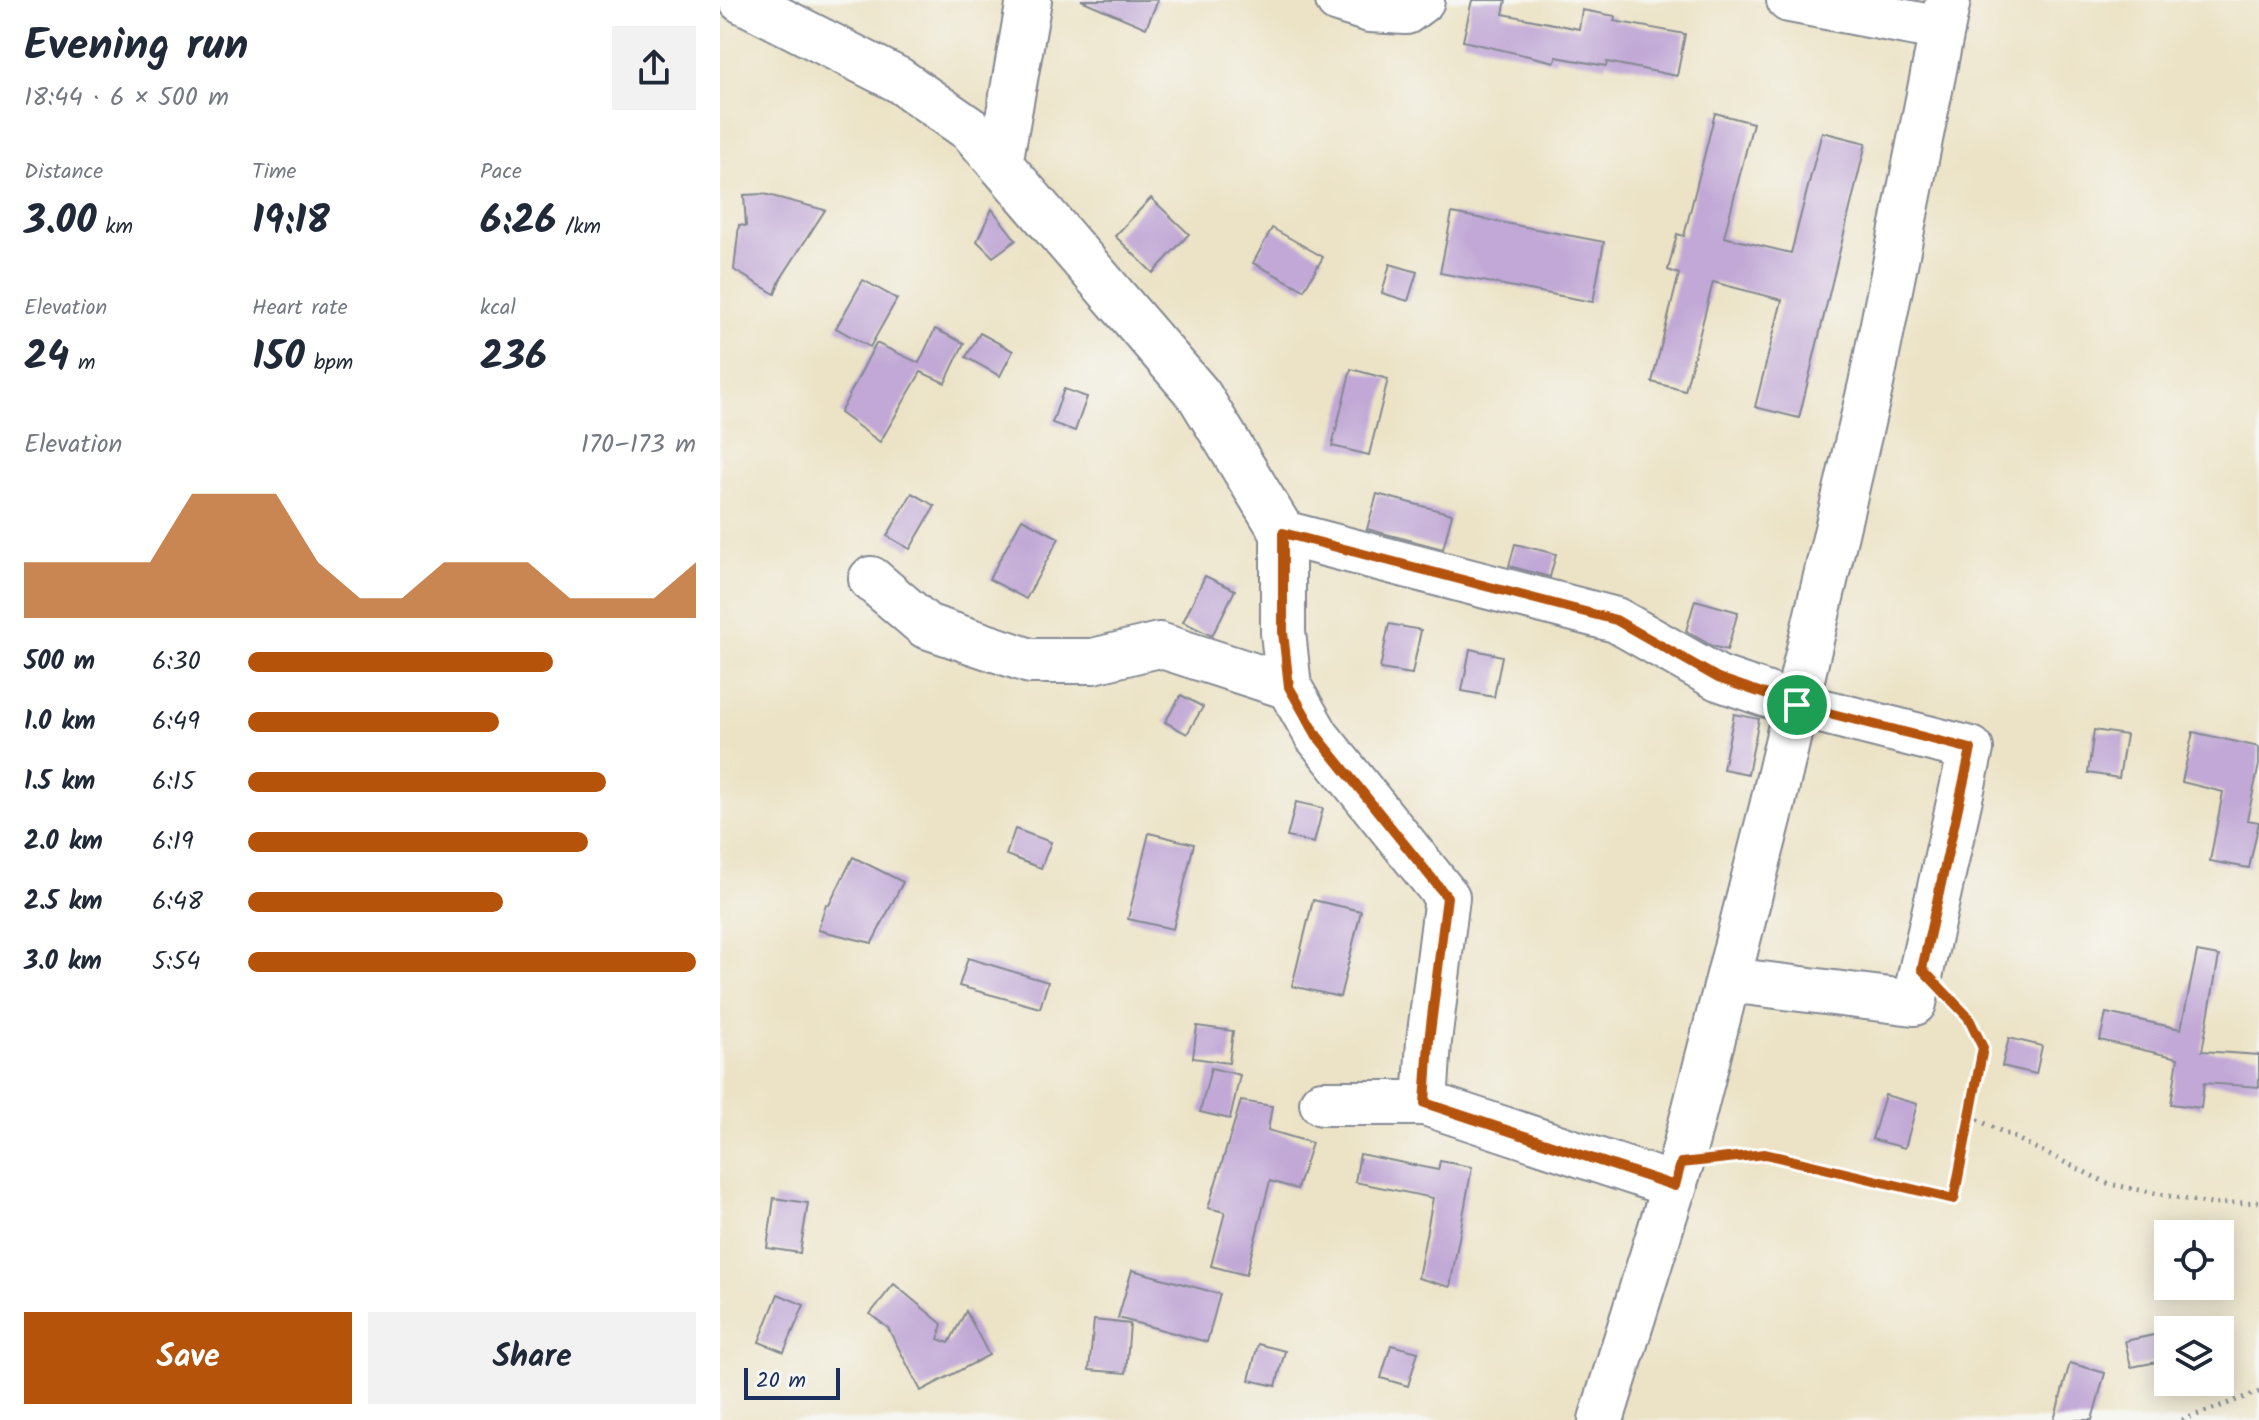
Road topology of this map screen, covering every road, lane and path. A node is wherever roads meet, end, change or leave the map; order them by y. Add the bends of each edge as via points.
1 (741, 0) edge
2 (1029, 0) edge
3 (1338, 0) edge
4 (1422, 0) edge
5 (1789, 0) edge
6 (1945, 14) edge
7 (1000, 164) junction
8 (1283, 533) junction
9 (871, 579) dead end
10 (1289, 687) junction
11 (1797, 705) junction
12 (1922, 969) junction
13 (1729, 980) junction
14 (1322, 1103) dead end
15 (1425, 1103) junction
16 (1970, 1116) junction
17 (1678, 1175) junction
18 (2259, 1202) edge
19 (2259, 1392) edge
20 (1601, 1420) edge
21 (2182, 1420) edge

1 - 7 street via 899,80 971,130
2 - 7 street
3 - 4 street via 1370,10 1406,12
5 - 6 street
6 - 11 street via 1871,384
7 - 8 street via 1199,395
8 - 10 street
8 - 11 street via 1616,620 1718,678
9 - 10 street via 926,626 1030,661 1093,661 1159,645
10 - 15 street via 1317,736 1447,897
11 - 12 street via 1971,749
11 - 13 street
12 - 13 street via 1914,1003
12 - 16 path via 1968,1017 1983,1048
13 - 17 street
14 - 15 street
15 - 17 street
16 - 17 path via 1954,1199 1765,1154
16 - 18 path via 2109,1184 2211,1204
17 - 20 street
19 - 21 path

